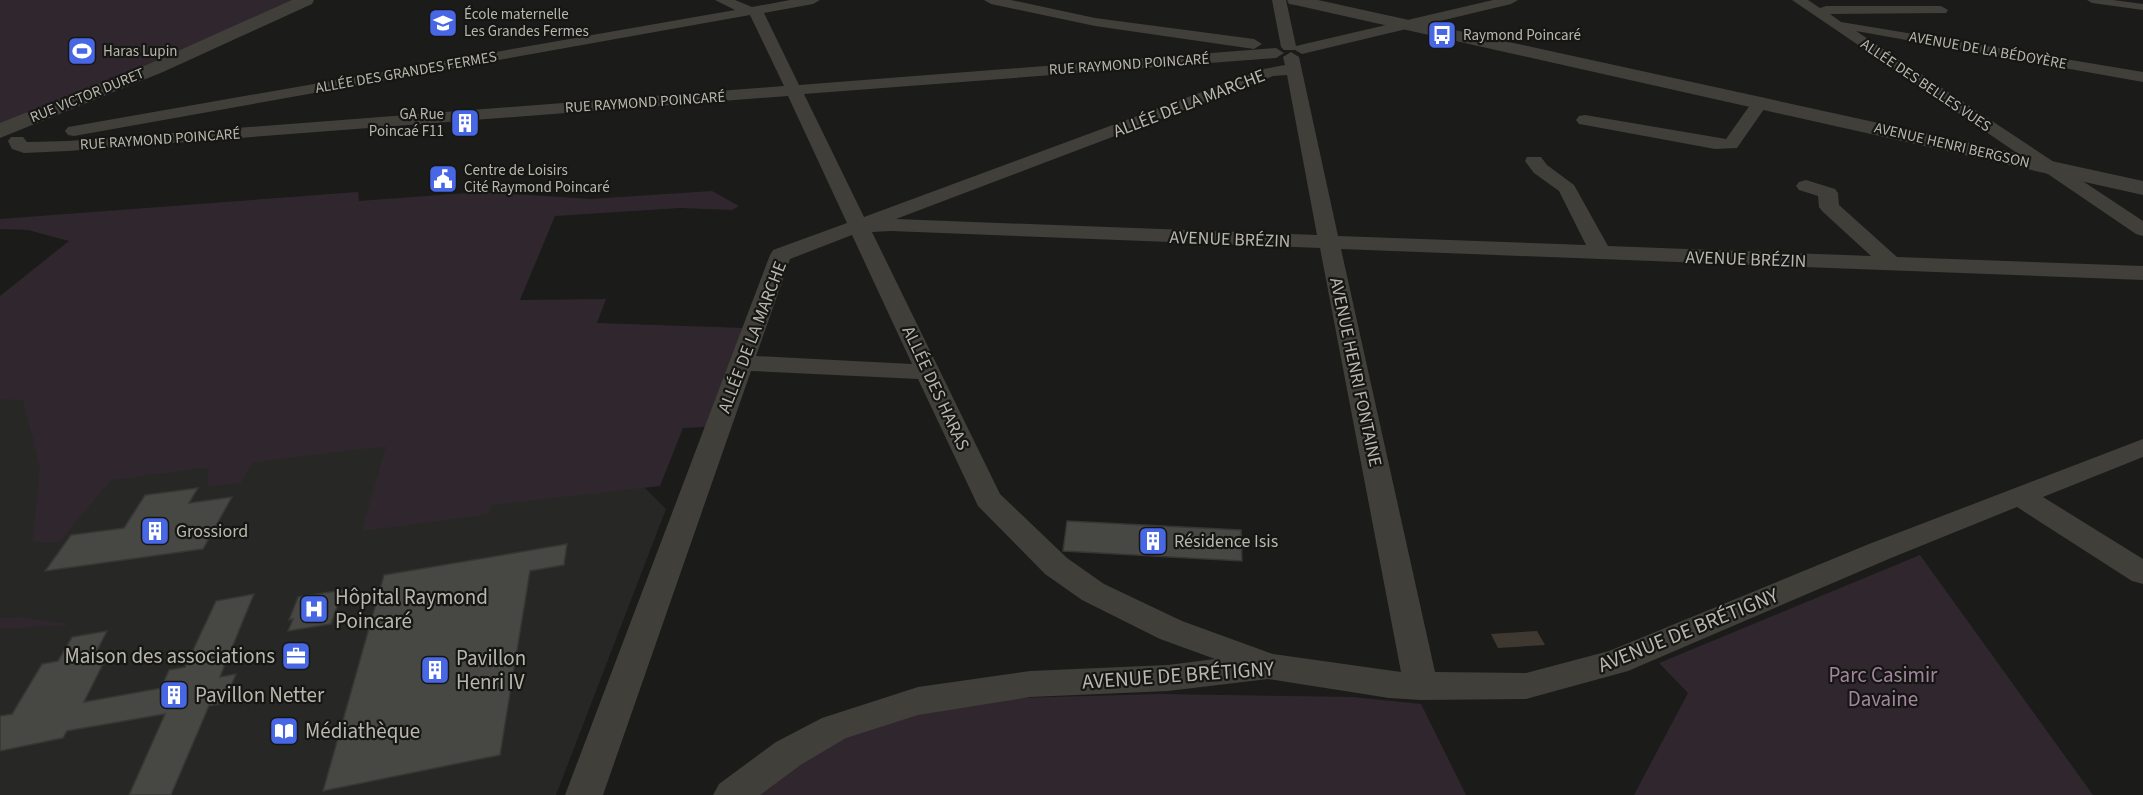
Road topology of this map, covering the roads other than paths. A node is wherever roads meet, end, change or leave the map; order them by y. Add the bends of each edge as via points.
1 (306, 0) edge
2 (722, 0) edge
3 (813, 0) edge
4 (991, 0) edge
5 (1279, 0) edge
6 (1295, 0) edge
7 (1511, 0) edge
8 (1799, 0) edge
9 (2092, 0) edge
10 (2143, 7) edge
11 (751, 10) junction
12 (1814, 10) junction
13 (1941, 10) dead end
14 (1834, 23) junction
15 (1408, 26) junction
16 (1288, 54) junction
17 (2143, 77) edge
18 (795, 90) junction
19 (1761, 102) junction
20 (1585, 120) dead end
21 (0, 131) edge
22 (9, 143) edge
23 (1534, 161) dead end
24 (2050, 167) junction
25 (1806, 186) dead end
26 (2143, 188) edge
27 (859, 227) junction
28 (2143, 230) edge
29 (1330, 243) junction
30 (1601, 253) junction
31 (1892, 264) junction
32 (2143, 273) edge
33 (741, 363) junction
34 (927, 372) junction
35 (2143, 447) edge
36 (2020, 496) junction
37 (2143, 573) edge
38 (1268, 666) junction
39 (1422, 687) junction
40 (584, 795) edge
41 (732, 795) edge

1 - 21 street, RUE VICTOR DURET via 156,68
2 - 11 street
3 - 11 street, ALLÉE DES GRANDES FERMES
4 - 16 street via 1095,22
5 - 16 street, AVENUE HENRI FONTAINE
6 - 15 street, AVENUE HENRI BERGSON
7 - 15 street, RUE RAYMOND POINCARÉ
8 - 12 street, ALLÉE DES BELLES VUES
9 - 10 street
11 - 18 street, ALLÉE DES HARAS via 757,13
11 - 22 street, ALLÉE DES GRANDES FERMES
12 - 13 street
12 - 14 street, ALLÉE DES BELLES VUES
14 - 17 street, AVENUE DE LA BÉDOYÈRE
14 - 24 street, ALLÉE DES BELLES VUES
15 - 16 street, RUE RAYMOND POINCARÉ
15 - 19 street, AVENUE HENRI BERGSON
16 - 18 street, RUE RAYMOND POINCARÉ
16 - 27 street, ALLÉE DE LA MARCHE via 1270,72
16 - 29 street, AVENUE HENRI FONTAINE
18 - 22 street, RUE RAYMOND POINCARÉ via 44,148
18 - 27 street, ALLÉE DES HARAS
19 - 20 street via 1731,144
19 - 24 street, AVENUE HENRI BERGSON
23 - 30 street via 1567,189
24 - 26 street, AVENUE HENRI BERGSON
24 - 28 street, ALLÉE DES BELLES VUES
25 - 31 street via 1828,193 1829,207
27 - 29 street, AVENUE BRÉZIN via 891,225
27 - 33 street, ALLÉE DE LA MARCHE via 781,255
27 - 34 street, ALLÉE DES HARAS
29 - 30 street, AVENUE BRÉZIN
29 - 39 street, AVENUE HENRI FONTAINE
30 - 31 street, AVENUE BRÉZIN
31 - 32 street, AVENUE BRÉZIN
33 - 34 street
33 - 40 street, ALLÉE DE LA MARCHE
34 - 38 street, ALLÉE DES HARAS via 988,499 1056,566 1093,592 1171,630
35 - 36 street, AVENUE DE BRÉTIGNY
36 - 37 street
36 - 39 street, AVENUE DE BRÉTIGNY via 1616,662 1526,686
38 - 39 street, AVENUE DE BRÉTIGNY
38 - 41 street, AVENUE DE BRÉTIGNY via 1168,678 1030,684 918,701 834,728 789,753

